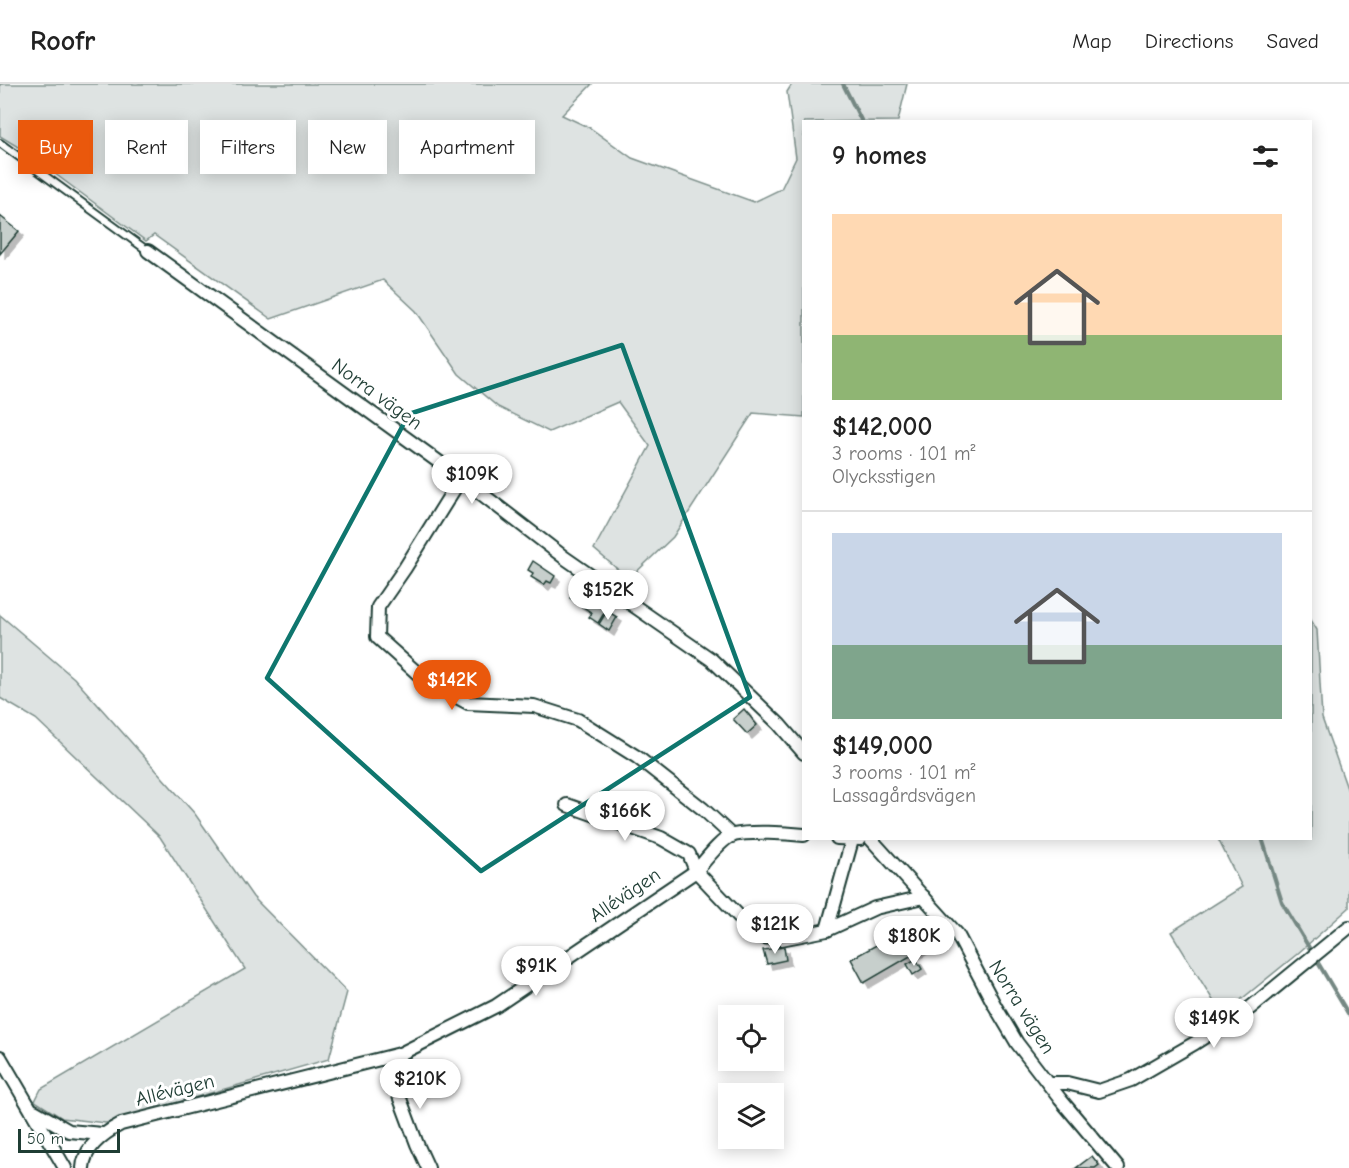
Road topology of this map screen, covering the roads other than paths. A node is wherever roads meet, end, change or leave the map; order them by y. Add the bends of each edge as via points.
1 (0, 143) edge
2 (148, 250) joint
3 (461, 478) junction
4 (802, 751) edge
5 (567, 805) dead end
6 (802, 835) edge
7 (732, 836) junction
8 (856, 840) edge
9 (872, 840) edge
10 (696, 871) junction
11 (924, 897) junction
12 (1349, 927) edge
13 (826, 930) junction
14 (400, 1054) junction
15 (0, 1057) edge
16 (1048, 1083) junction
17 (32, 1110) junction
18 (102, 1134) junction
19 (65, 1168) edge
20 (83, 1168) edge
21 (428, 1168) edge
22 (1118, 1168) edge

1 - 2 lane
2 - 3 street, Norra vägen
3 - 4 street, Norra vägen via 565,558 712,660
3 - 7 street via 378,607 377,637 424,680 468,703 534,706 578,720 637,757
5 - 10 street via 661,838 689,854
6 - 7 street
7 - 10 street, Allévägen
8 - 13 street
9 - 11 street, Norra vägen
10 - 13 street via 750,929 763,937 781,939
10 - 14 street, Allévägen via 496,1006
11 - 13 street via 875,908
11 - 16 street, Norra vägen via 957,934 994,1006
12 - 16 street via 1250,1008 1131,1080 1099,1091
14 - 18 street, Allévägen via 121,1124
14 - 21 street via 399,1096
15 - 17 street
16 - 22 street, Norra vägen
17 - 18 street, Allévägen via 69,1131
17 - 19 street
18 - 20 street via 84,1160

